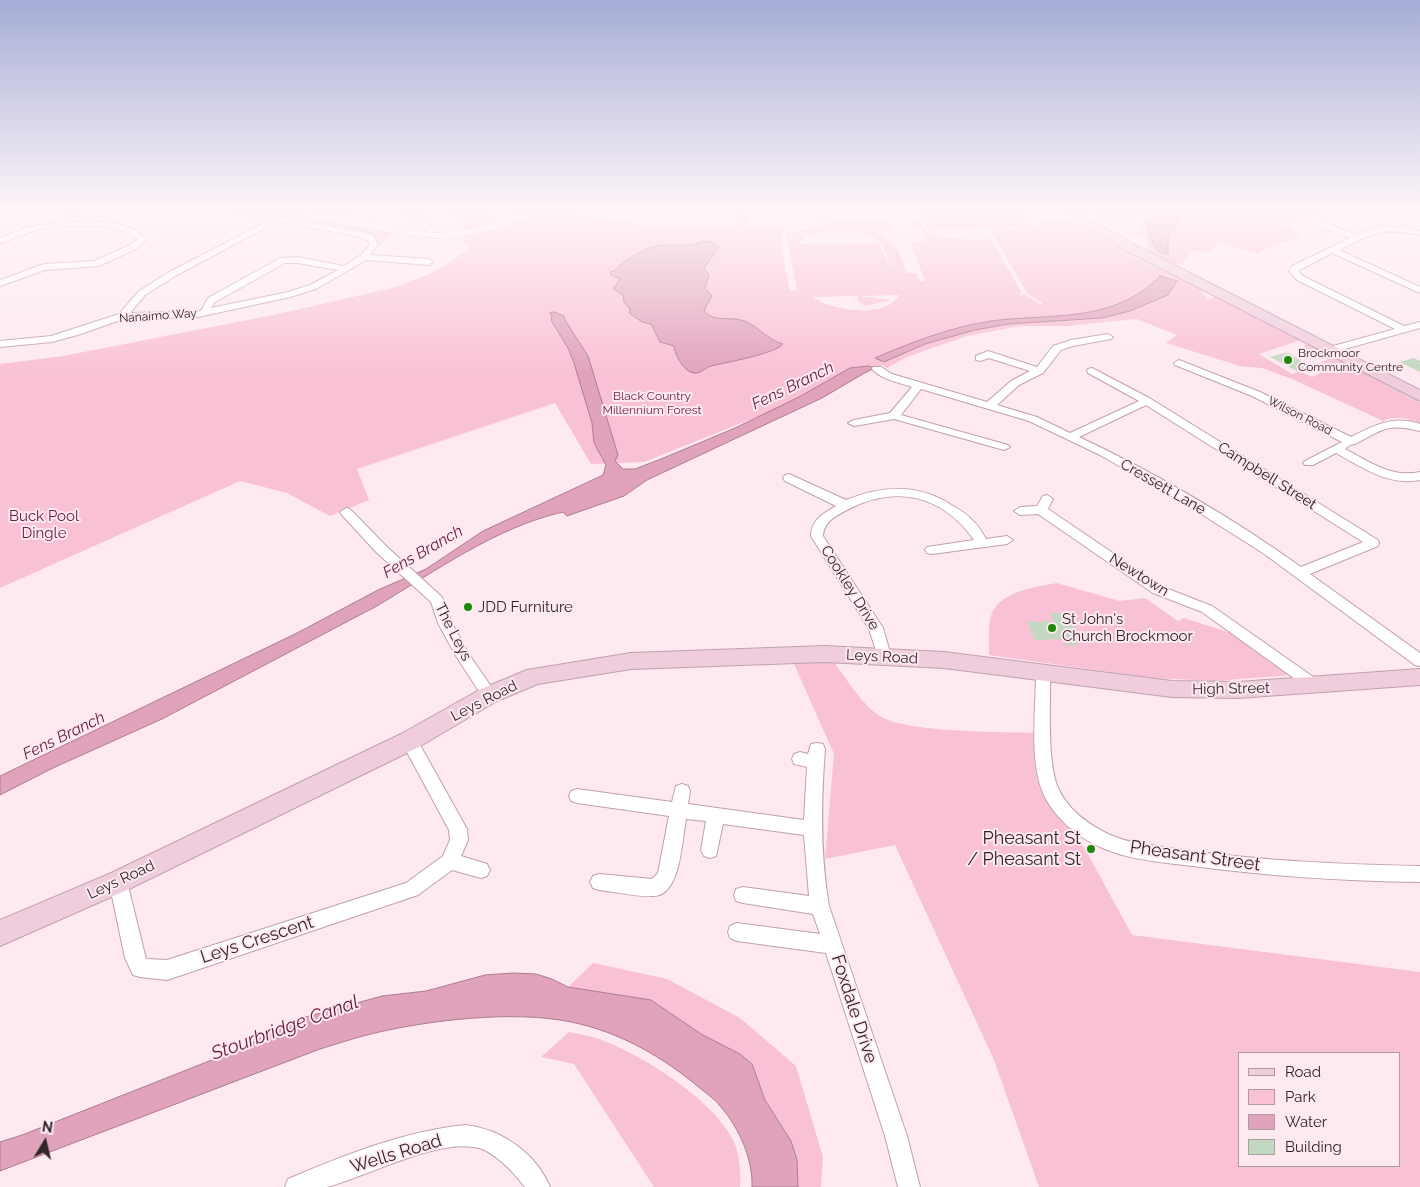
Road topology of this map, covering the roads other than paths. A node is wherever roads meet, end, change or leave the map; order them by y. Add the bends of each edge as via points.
1 (89, 264) edge
2 (189, 264) edge
3 (275, 264) edge
4 (321, 264) edge
5 (354, 264) edge
6 (1162, 264) edge
7 (1170, 264) edge
8 (1302, 264) edge
9 (1364, 264) edge
10 (346, 269) junction
11 (0, 283) edge
12 (1420, 290) edge
13 (204, 312) junction
14 (122, 316) junction
15 (1420, 325) edge
16 (1404, 330) junction
17 (1108, 337) dead end
18 (0, 344) edge
19 (975, 347) dead end
20 (1333, 349) junction
21 (984, 356) joint
22 (1179, 363) dead end
23 (877, 369) dead end
24 (1092, 371) dead end
25 (1038, 372) junction
26 (918, 386) junction
27 (1420, 392) edge
28 (1420, 396) edge
29 (1148, 401) junction
30 (989, 406) junction
31 (894, 416) junction
32 (854, 423) dead end
33 (1420, 428) edge
34 (1070, 437) junction
35 (1351, 442) junction
36 (1004, 447) dead end
37 (1337, 449) junction
38 (1309, 463) dead end
39 (1420, 476) edge
40 (789, 478) dead end
41 (845, 505) junction
42 (1020, 511) dead end
43 (346, 512) dead end
44 (1007, 540) dead end
45 (982, 543) junction
46 (932, 550) dead end
47 (1300, 573) junction
48 (884, 656) junction
49 (1420, 660) edge
50 (1043, 672) junction
51 (1420, 676) edge
52 (1314, 685) junction
53 (489, 695) junction
54 (409, 741) junction
55 (811, 757) dead end
56 (682, 791) dead end
57 (577, 796) dead end
58 (678, 809) junction
59 (716, 815) junction
60 (812, 829) junction
61 (710, 850) dead end
62 (450, 861) junction
63 (481, 870) dead end
64 (1420, 874) edge
65 (118, 882) junction
66 (599, 882) dead end
67 (743, 895) dead end
68 (820, 906) junction
69 (736, 932) dead end
70 (0, 933) edge
71 (832, 945) junction
72 (296, 1187) edge
73 (539, 1187) edge
74 (909, 1187) edge

1 - 11 street via 44,267
2 - 14 street via 142,293
3 - 13 street via 211,300
4 - 10 street
5 - 10 street, Nanaimo Way
6 - 20 main road
7 - 20 main road
8 - 16 street via 1293,271 1300,278
9 - 12 street
10 - 13 street, Nanaimo Way via 290,294
13 - 14 street, Nanaimo Way
14 - 18 street, Nanaimo Way via 52,339
15 - 16 street
16 - 20 street
17 - 25 street via 1071,342 1058,348
19 - 21 street
20 - 27 main road
20 - 28 main road
21 - 25 street
22 - 35 street, Wilson Road via 1256,394
23 - 26 street, Cressett Lane
24 - 29 street, Campbell Street
25 - 30 street via 1015,384
26 - 30 street, Cressett Lane
26 - 31 street
29 - 34 street
29 - 47 street, Campbell Street via 1373,543
30 - 34 street, Cressett Lane via 1033,419
31 - 32 street
31 - 36 street
33 - 35 street, Wilson Road via 1390,422
34 - 47 street, Cressett Lane via 1191,502
35 - 37 street
37 - 38 street
37 - 39 street via 1393,482
40 - 41 street
41 - 45 street, Cookley Drive via 874,493 913,492 946,506 968,523
41 - 48 street, Cookley Drive via 825,518 816,530 817,536 876,628
42 - 52 street, Newtown via 1044,504 1158,590 1207,609
43 - 53 street, The Leys via 381,549 438,600 445,623
44 - 45 street
45 - 46 street
47 - 49 street, Cressett Lane
48 - 50 main road, Leys Road
48 - 53 main road, Leys Road via 825,654 631,662 535,676
50 - 52 main road, High Street via 1172,689 1238,690
50 - 64 street, Pheasant Street via 1046,775 1052,792 1062,807 1088,831 1105,841 1132,850 1209,861 1335,872
51 - 52 main road, High Street
53 - 54 main road, Leys Road
54 - 62 street via 458,829 459,840
54 - 65 main road, Leys Road
55 - 60 street, Foxdale Drive
56 - 58 street
57 - 58 street
58 - 59 street
58 - 66 street via 671,862 662,883 655,888
59 - 60 street
59 - 61 street
60 - 68 street, Foxdale Drive
62 - 63 street
62 - 65 street, Leys Crescent via 412,889 166,970 140,968
65 - 70 main road, Leys Road
67 - 68 street
68 - 71 street, Foxdale Drive
69 - 71 street
71 - 74 street, Foxdale Drive via 896,1136
72 - 73 street, Wells Road via 443,1138 480,1138 500,1147 519,1162

